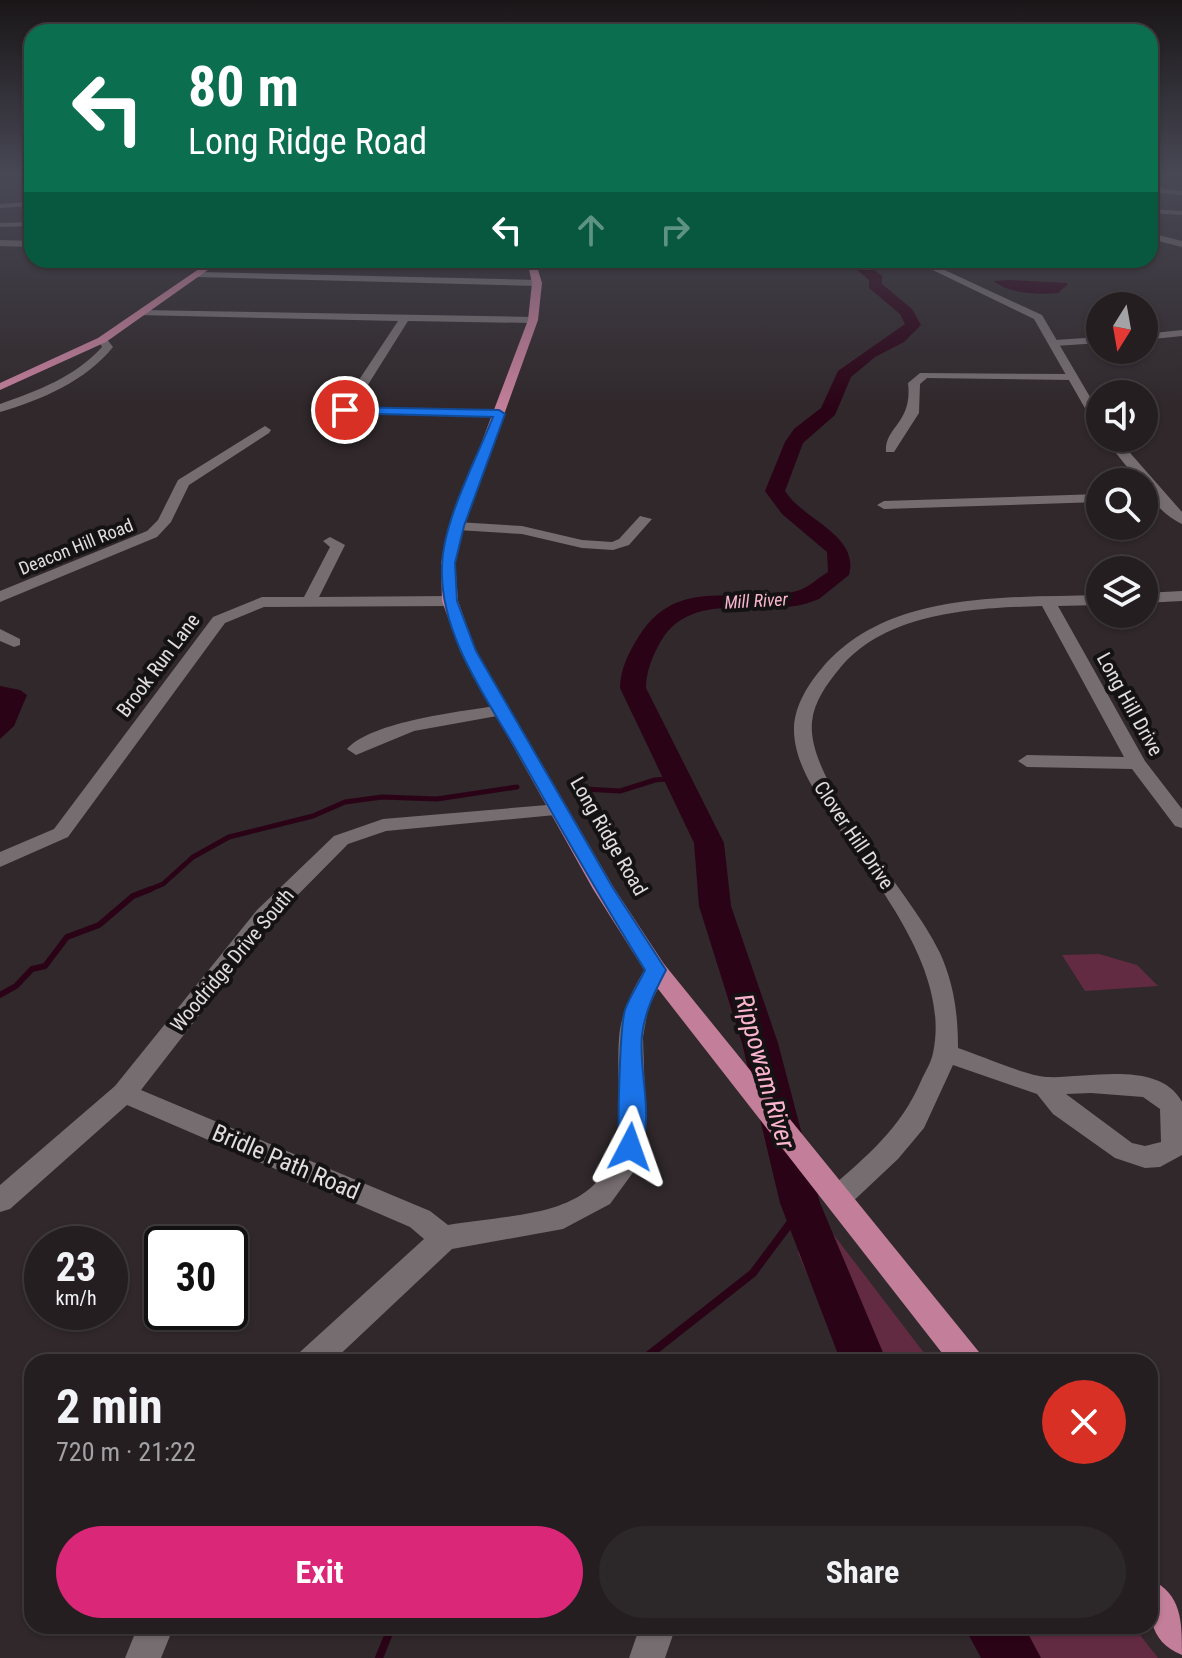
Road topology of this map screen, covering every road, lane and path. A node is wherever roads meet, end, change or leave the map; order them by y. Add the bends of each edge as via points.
1 (208, 268) edge
2 (533, 268) edge
3 (934, 268) edge
4 (199, 275) junction
5 (537, 283) junction
6 (142, 313) junction
7 (405, 317) junction
8 (533, 320) junction
9 (1182, 333) edge
10 (1158, 336) edge
11 (102, 340) junction
12 (1086, 341) edge
13 (1055, 343) junction
14 (1071, 377) junction
15 (0, 387) edge
16 (1086, 401) edge
17 (0, 408) edge
18 (499, 414) junction
19 (265, 430) dead end
20 (890, 449) dead end
21 (1086, 498) edge
22 (1158, 502) edge
23 (884, 505) dead end
24 (645, 519) dead end
25 (1182, 520) edge
26 (457, 526) junction
27 (330, 541) dead end
28 (1182, 596) edge
29 (0, 597) edge
30 (1158, 597) edge
31 (310, 600) junction
32 (450, 601) junction
33 (1086, 601) edge
34 (1048, 602) junction
35 (502, 710) junction
36 (356, 749) dead end
37 (1027, 761) dead end
38 (1137, 763) junction
39 (559, 810) junction
40 (1182, 822) edge
41 (0, 860) edge
42 (656, 970) junction
43 (946, 1053) junction
44 (1046, 1087) junction
45 (124, 1093) junction
46 (838, 1198) junction
47 (0, 1201) edge
48 (444, 1238) junction
49 (320, 1354) edge
50 (962, 1354) edge
51 (1158, 1606) edge
52 (153, 1634) edge
53 (655, 1634) edge
54 (1182, 1637) edge
55 (143, 1658) edge
56 (647, 1658) edge

1 - 4 main road
2 - 5 main road, Long Ridge Road
3 - 13 street via 1027,309 1043,322
4 - 5 street
4 - 6 main road
5 - 8 main road, Long Ridge Road
6 - 7 street
6 - 11 main road
7 - 8 street
7 - 18 street via 342,415
8 - 18 main road, Long Ridge Road
9 - 10 street
11 - 15 main road
11 - 17 street via 108,347 100,358 57,386
12 - 13 street
13 - 14 street
14 - 16 street
14 - 20 street via 924,375 914,383 914,415 894,436
18 - 26 main road, Long Ridge Road
19 - 29 street, Deacon Hill Road via 183,483 164,522 152,534
21 - 23 street
22 - 25 street
24 - 26 street via 624,542 613,546 522,530
26 - 32 main road, Long Ridge Road via 448,563
27 - 31 street via 338,545
28 - 30 street
31 - 32 street, Brook Run Lane
31 - 41 street, Brook Run Lane via 262,602 219,620 61,833
32 - 35 main road, Long Ridge Road via 468,651
33 - 34 street, Clover Hill Drive
34 - 38 street, Long Hill Drive
34 - 43 street, Clover Hill Drive via 967,606 913,617 870,635 841,655 823,677 803,724 814,775 920,935 940,978
35 - 36 street via 399,731
35 - 39 main road, Long Ridge Road
37 - 38 street
38 - 40 street, Long Hill Drive
39 - 42 main road, Long Ridge Road
39 - 45 street, Woodridge Drive South via 383,825 341,840 265,915
42 - 46 main road, Long Ridge Road
42 - 48 street via 636,1009 631,1037 633,1130 627,1163 600,1196 563,1217
43 - 44 street
43 - 46 street, Clover Hill Drive via 917,1120
44 - 44 street via 1062,1107 1124,1151 1160,1156 1174,1147 1173,1111 1166,1097 1146,1088 1111,1084
45 - 47 street, Woodridge Drive South
45 - 48 street, Bridle Path Road via 420,1219
46 - 50 main road, Long Ridge Road
48 - 49 street
51 - 54 main road
52 - 55 street
53 - 56 street

